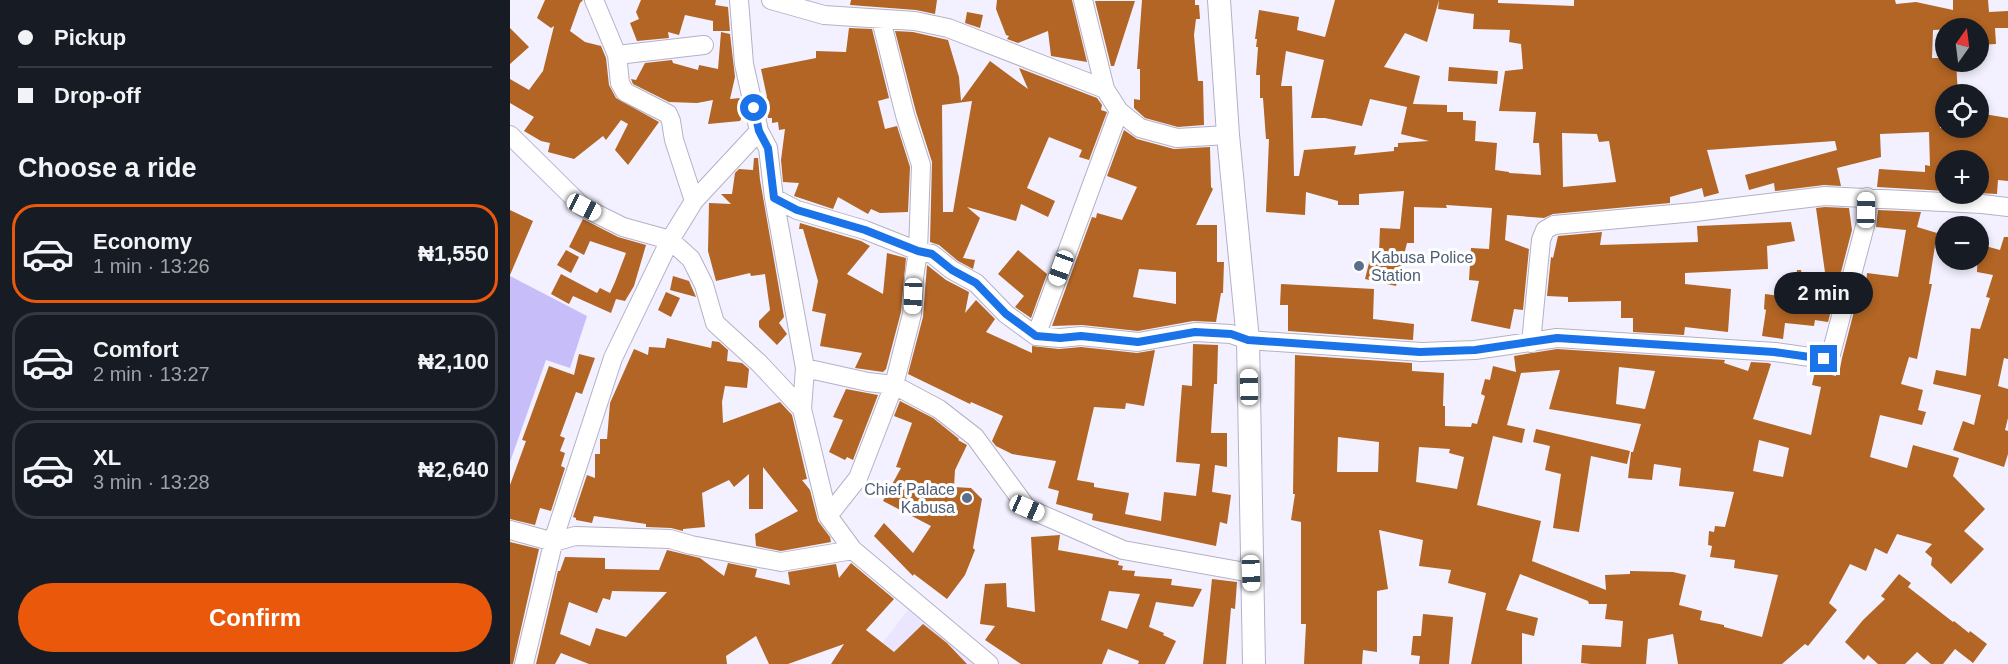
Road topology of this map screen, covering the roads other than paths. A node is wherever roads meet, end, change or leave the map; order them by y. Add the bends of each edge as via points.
1 (594, 0) edge
2 (739, 0) edge
3 (771, 0) edge
4 (1083, 0) edge
5 (1219, 0) edge
6 (881, 20) junction
7 (704, 45) dead end
8 (616, 55) junction
9 (1105, 89) junction
10 (1119, 111) junction
11 (759, 131) junction
12 (510, 135) edge
13 (1228, 135) junction
14 (1867, 197) junction
15 (774, 198) junction
16 (694, 201) junction
17 (2008, 207) edge
18 (670, 240) junction
19 (918, 251) junction
20 (1036, 336) junction
21 (1248, 340) junction
22 (1531, 343) junction
23 (805, 368) junction
24 (894, 385) junction
25 (802, 409) junction
26 (828, 516) junction
27 (510, 530) edge
28 (554, 542) junction
29 (853, 550) junction
30 (1251, 573) junction
31 (524, 664) edge
32 (989, 664) edge
33 (1254, 664) edge

1 - 8 street
2 - 11 street via 744,63
3 - 6 street via 824,15
4 - 9 street
5 - 13 street
6 - 9 street via 915,21 948,28
6 - 19 street via 921,165
7 - 8 street
8 - 16 street via 625,92 668,114
9 - 10 street
10 - 13 street via 1140,128 1177,138
10 - 20 street
11 - 15 street via 768,148
11 - 16 street
12 - 18 street via 584,207 623,227
13 - 21 street
14 - 17 street
14 - 22 street via 1825,196 1554,225 1545,230 1541,240
14 - 22 street via 1866,222 1831,354 1824,359 1774,352 1557,338
15 - 19 street via 797,210
15 - 23 street
16 - 18 street
18 - 25 street via 691,260 704,285 715,323
18 - 28 street via 613,358
19 - 20 street via 932,254 976,283 1006,314
19 - 24 street via 912,314
20 - 21 street via 1138,342 1195,332 1231,334
21 - 22 street via 1420,352
21 - 30 street
23 - 24 street
23 - 25 street
24 - 26 street via 858,478
24 - 30 street via 939,409 975,437 1027,508 1123,550
25 - 26 street
26 - 29 street
27 - 28 street
28 - 29 street via 574,536 670,539 781,562
28 - 31 street
29 - 32 street
30 - 33 street

